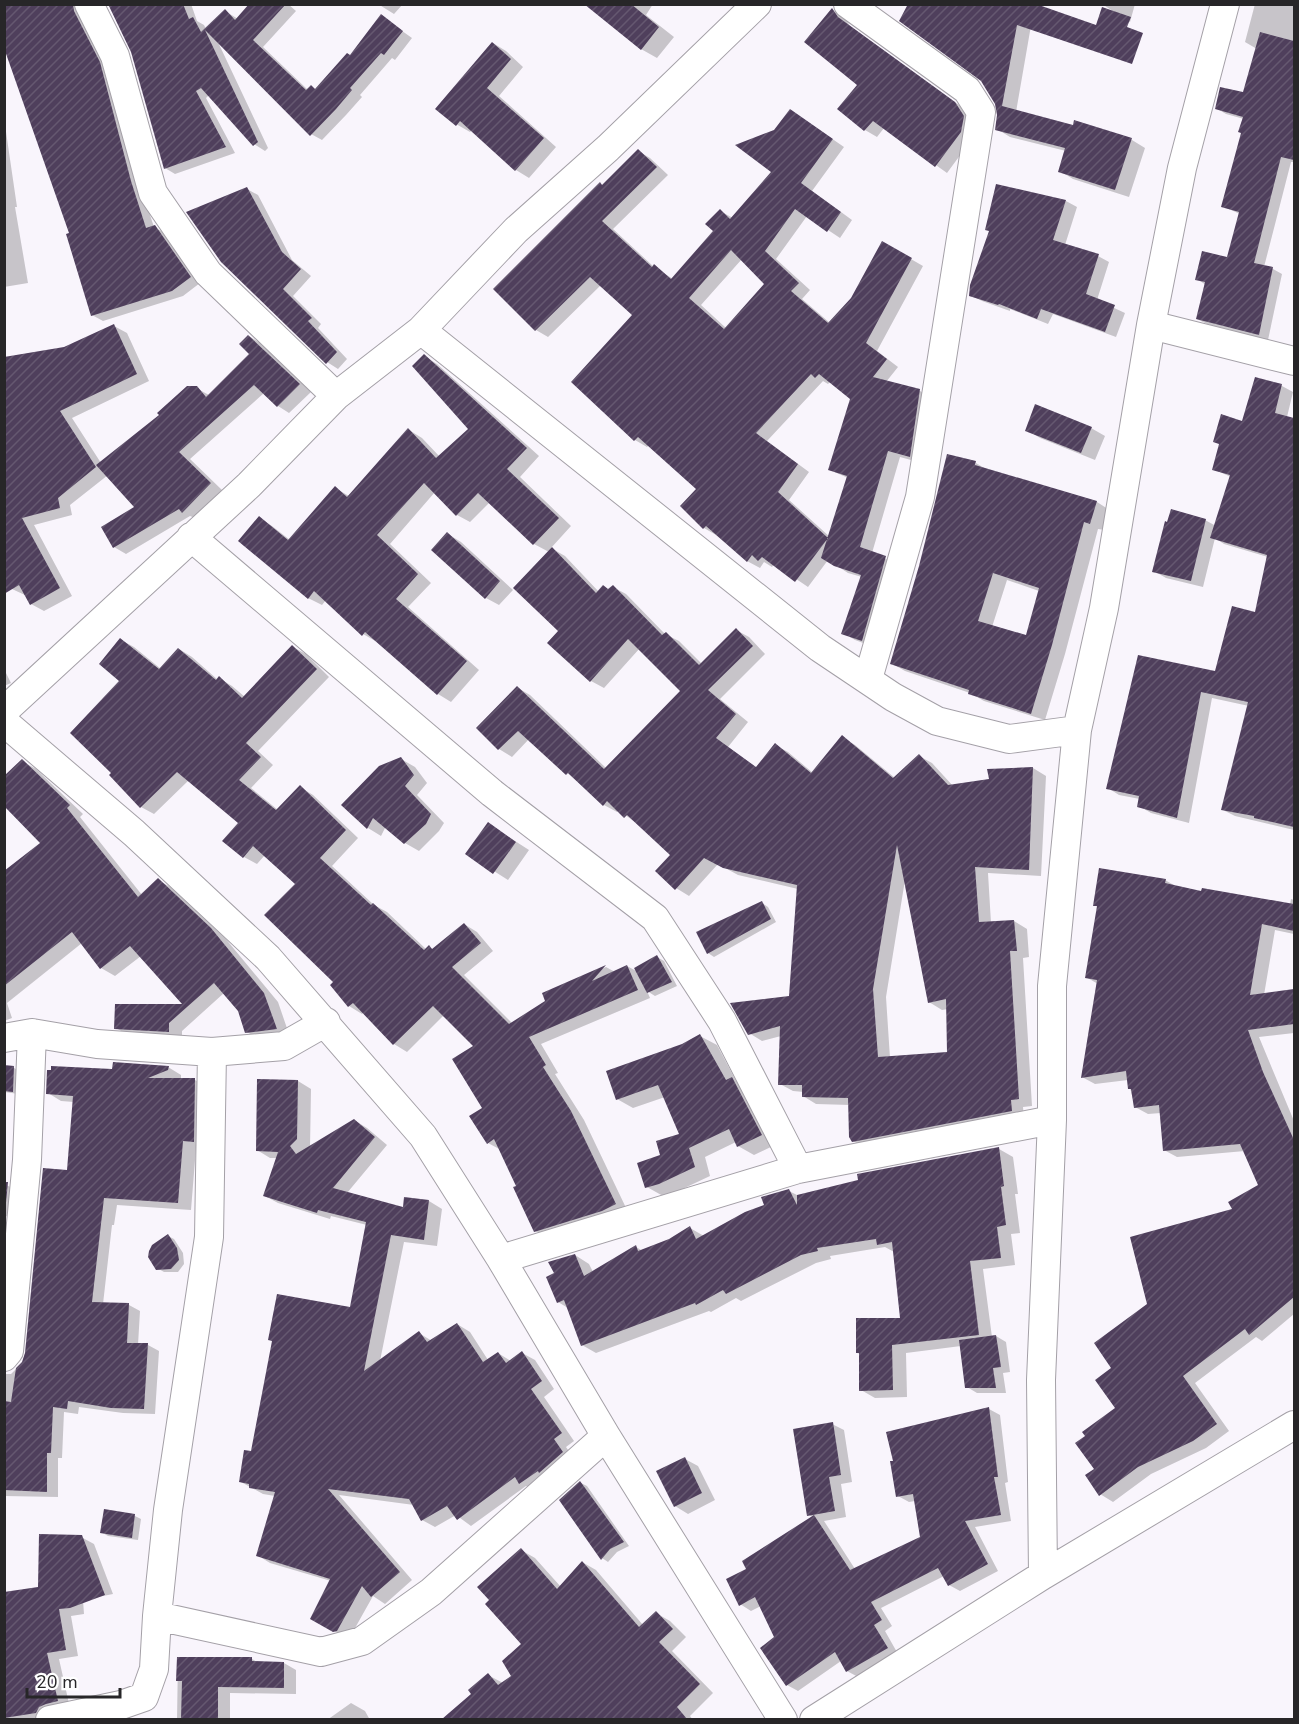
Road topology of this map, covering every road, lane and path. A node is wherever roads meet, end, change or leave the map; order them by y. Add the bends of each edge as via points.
1 (89, 4) edge
2 (757, 4) edge
3 (848, 4) edge
4 (1225, 4) edge
5 (1150, 325) junction
6 (421, 330) junction
7 (1294, 361) edge
8 (336, 396) junction
9 (191, 537) junction
10 (868, 679) junction
11 (4, 711) edge
12 (4, 722) edge
13 (1077, 730) junction
14 (326, 1022) junction
15 (18, 1035) edge
16 (212, 1052) junction
17 (1052, 1120) junction
18 (798, 1169) junction
19 (501, 1259) junction
20 (4, 1357) edge
21 (1294, 1425) edge
22 (606, 1436) junction
23 (1043, 1575) junction
24 (157, 1616) junction
25 (50, 1719) edge
26 (783, 1719) edge
27 (814, 1719) edge

1 - 8 street via 115,56 153,193 208,273
2 - 6 street via 608,148 516,230
3 - 10 street via 967,90 981,112 920,497
4 - 5 street via 1182,168
5 - 7 street
5 - 13 street via 1104,608
6 - 8 street
6 - 10 street via 820,648
8 - 9 street via 249,485
9 - 11 street
9 - 18 street via 492,793 655,918 722,1021
10 - 13 street via 893,697 947,724 1009,739
12 - 14 street via 134,833 268,958
13 - 17 street via 1052,986
14 - 16 street via 284,1046
14 - 19 street via 423,1136
15 - 16 street
15 - 20 street via 27,1160 9,1351
16 - 24 street via 209,1237 168,1510
17 - 18 street
17 - 23 street via 1041,1380
18 - 19 street
19 - 22 street
21 - 23 street
22 - 24 street via 431,1592 363,1641 321,1652
22 - 26 street
23 - 27 street
24 - 25 street via 154,1669 144,1697

